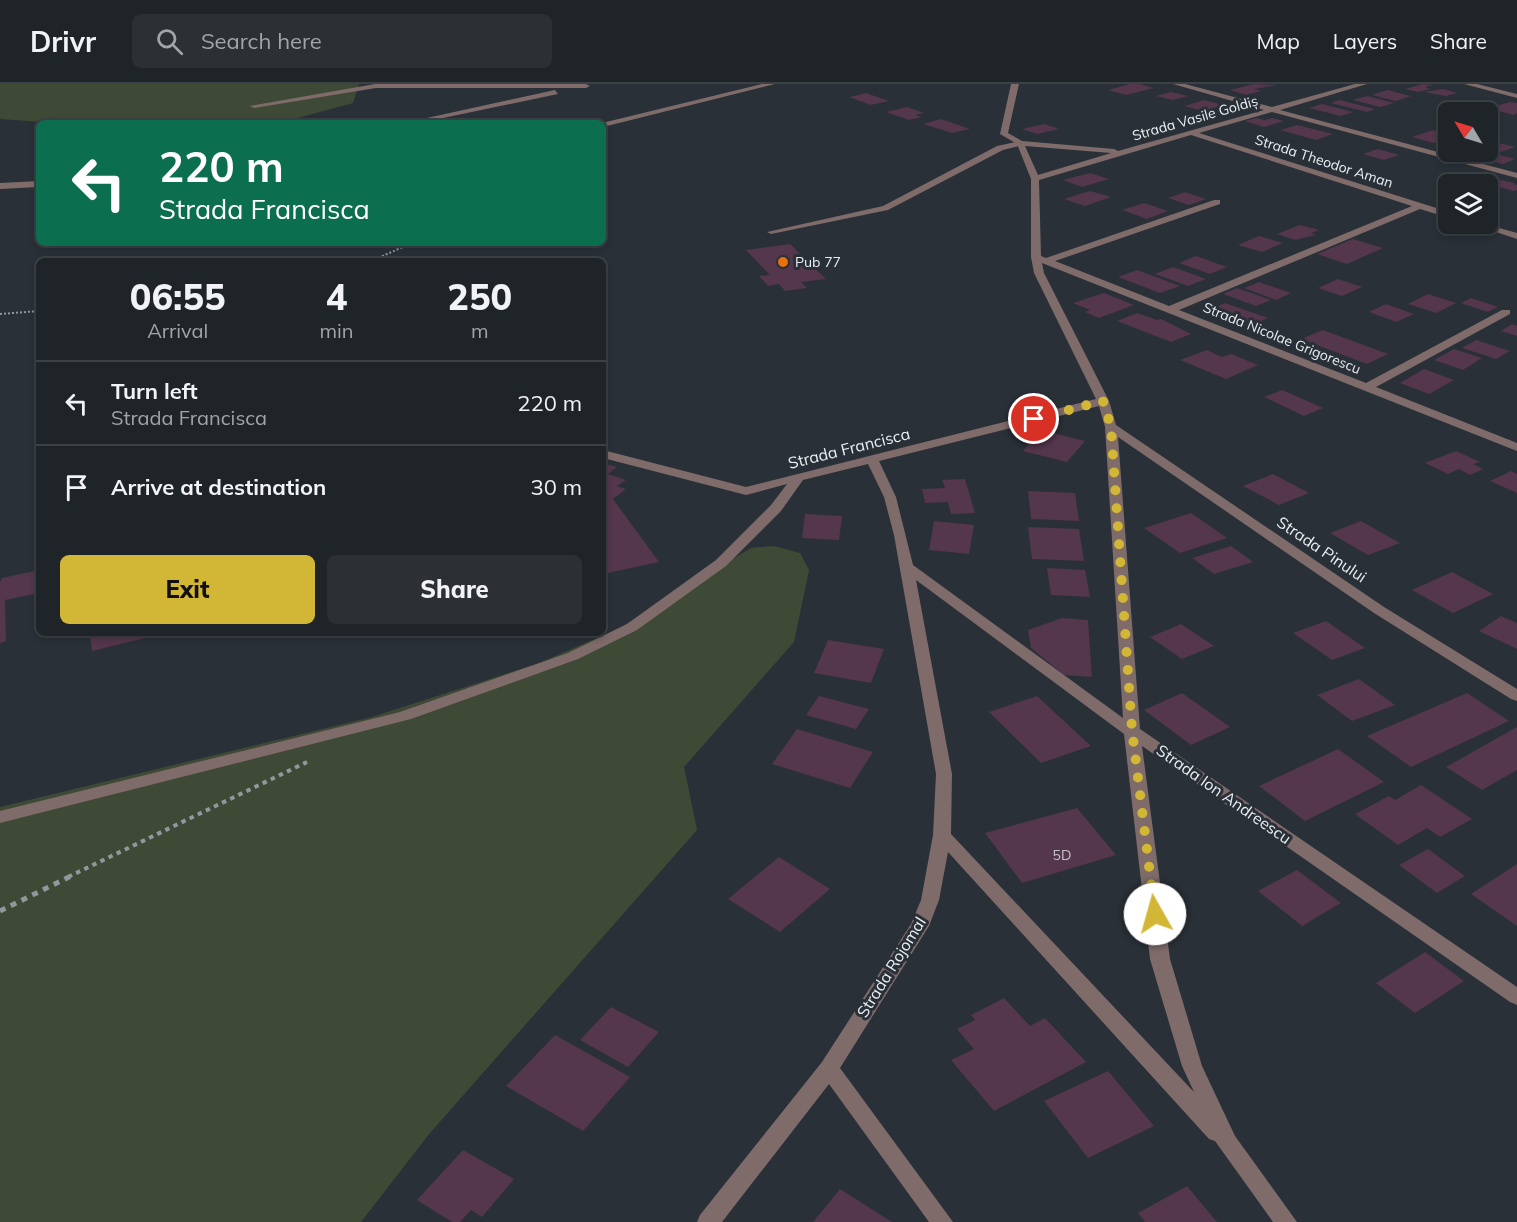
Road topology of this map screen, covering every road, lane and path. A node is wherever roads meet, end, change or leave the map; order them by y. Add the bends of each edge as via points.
1 (771, 84) edge
2 (1015, 84) edge
3 (1177, 84) edge
4 (1363, 84) edge
5 (1468, 84) edge
6 (587, 85) edge
7 (1517, 96) edge
8 (254, 106) dead end
9 (1273, 110) junction
10 (422, 120) edge
11 (606, 124) edge
12 (1191, 133) junction
13 (1020, 143) junction
14 (1123, 152) junction
15 (1517, 176) edge
16 (1035, 179) junction
17 (36, 184) edge
18 (0, 186) edge
19 (1217, 202) dead end
20 (1419, 206) junction
21 (1438, 212) edge
22 (1498, 230) edge
23 (771, 232) dead end
24 (1517, 236) edge
25 (404, 246) edge
26 (378, 258) edge
27 (1041, 259) junction
28 (1169, 310) junction
29 (36, 311) edge
30 (1506, 312) dead end
31 (0, 314) edge
32 (1366, 388) junction
33 (1103, 401) junction
34 (1111, 427) junction
35 (1517, 447) edge
36 (606, 455) edge
37 (872, 459) junction
38 (799, 477) junction
39 (906, 565) junction
40 (1517, 696) edge
41 (1132, 730) junction
42 (308, 762) dead end
43 (0, 817) edge
44 (942, 835) junction
45 (0, 911) edge
46 (1517, 997) edge
47 (829, 1068) junction
48 (1227, 1142) junction
49 (708, 1222) edge
50 (942, 1222) edge
51 (1286, 1222) edge

1 - 11 street
2 - 13 street via 1004,134
3 - 9 street
4 - 9 street, Strada Vasile Goldiș
5 - 7 street
6 - 8 street via 376,87
6 - 10 street
9 - 12 street, Strada Vasile Goldiș
9 - 15 street
12 - 14 street, Strada Vasile Goldiș
12 - 20 street, Strada Theodor Aman
13 - 14 street
13 - 16 street
13 - 23 lane via 1000,148 885,208
14 - 16 street, Strada Vasile Goldiș
16 - 27 street
17 - 18 street
19 - 27 street
20 - 21 street, Strada Theodor Aman
20 - 28 street
22 - 24 street
25 - 26 path
27 - 28 street, Strada Nicolae Grigorescu
27 - 33 street via 1044,288
28 - 32 street, Strada Nicolae Grigorescu
29 - 31 path
30 - 32 street
32 - 35 street, Strada Nicolae Grigorescu
33 - 34 street
33 - 37 street, Strada Francisca
34 - 40 street, Strada Pinului via 1379,609
34 - 41 street
36 - 38 street, Strada Francisca via 746,491
37 - 38 street, Strada Francisca
37 - 39 street, Strada Rojomal via 896,514
38 - 43 street via 776,508 721,563 632,627 573,656 405,716
39 - 41 street, Strada Ion Andreescu
39 - 44 street, Strada Rojomal via 944,774
41 - 46 street, Strada Ion Andreescu
41 - 48 street via 1160,960 1192,1066
42 - 45 path
44 - 47 street, Strada Rojomal via 930,900 920,926
44 - 48 street
47 - 49 street, Strada Rojomal
47 - 50 street
48 - 51 street

